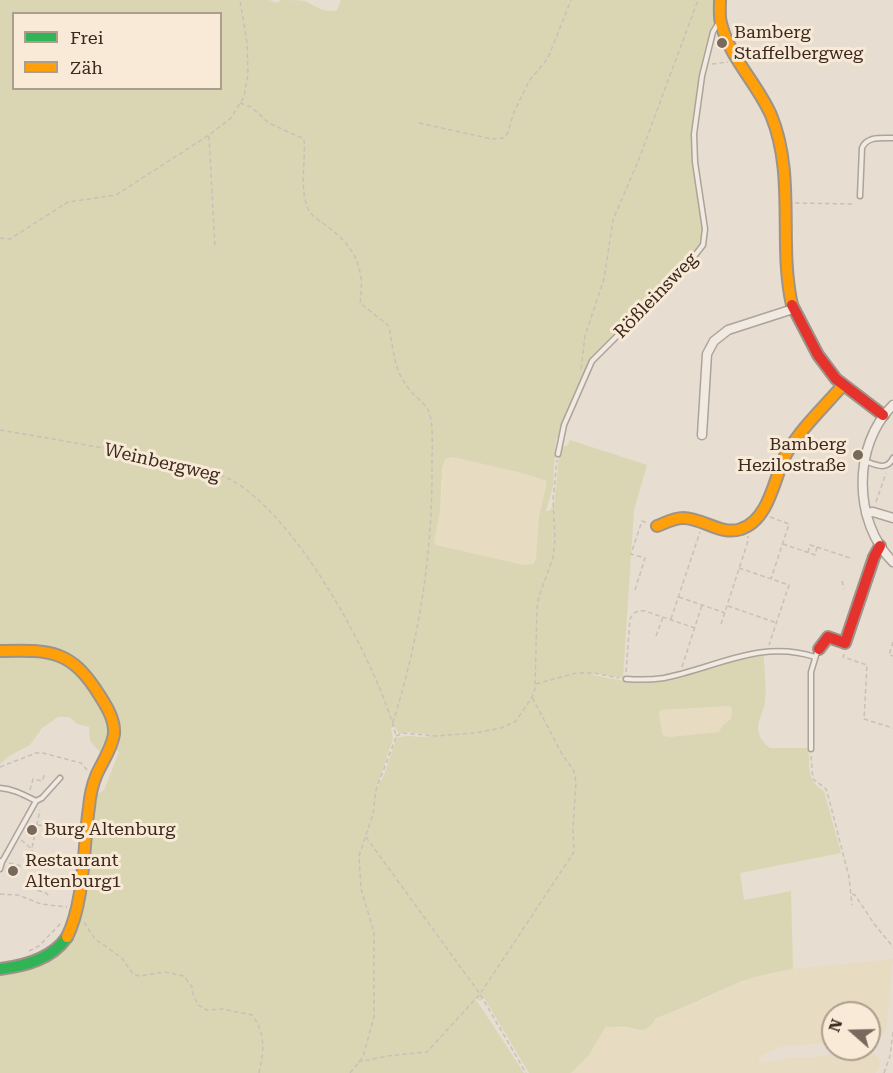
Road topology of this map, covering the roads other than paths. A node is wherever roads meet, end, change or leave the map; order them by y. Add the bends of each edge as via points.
1 (720, 0) edge
2 (720, 21) junction
3 (893, 138) edge
4 (860, 196) dead end
5 (793, 309) junction
6 (843, 385) junction
7 (893, 405) edge
8 (883, 415) junction
9 (702, 435) dead end
10 (558, 454) road end
11 (893, 458) edge
12 (865, 461) junction
13 (869, 512) junction
14 (893, 518) edge
15 (657, 526) dead end
16 (880, 546) junction
17 (893, 562) edge
18 (0, 651) edge
19 (817, 653) junction
20 (626, 679) road end
21 (811, 749) road end
22 (60, 778) dead end
23 (0, 788) edge
24 (36, 801) junction
25 (1, 861) edge
26 (0, 869) edge
27 (0, 969) edge

1 - 2 street
2 - 5 street via 780,137 787,283
2 - 10 lane, Rößleinsweg via 713,32 697,100 694,145 704,245 600,352 585,375 564,425
3 - 4 lane via 869,139 864,143
5 - 6 street via 818,355
5 - 9 street via 728,330 714,341 707,354
6 - 8 street
6 - 15 street via 808,423 787,454 760,514 747,526 732,531 683,518
7 - 8 street
8 - 12 street via 871,437
11 - 12 lane via 884,466
12 - 13 street
13 - 14 street
13 - 16 street via 870,528
16 - 17 street
16 - 19 street via 845,643 828,637
18 - 27 street via 43,650 80,666 111,714 114,728 95,780 70,932 53,951
19 - 20 lane via 767,652 729,658 650,680
19 - 21 lane via 811,672
22 - 24 lane
23 - 24 lane
24 - 25 lane
25 - 26 lane

